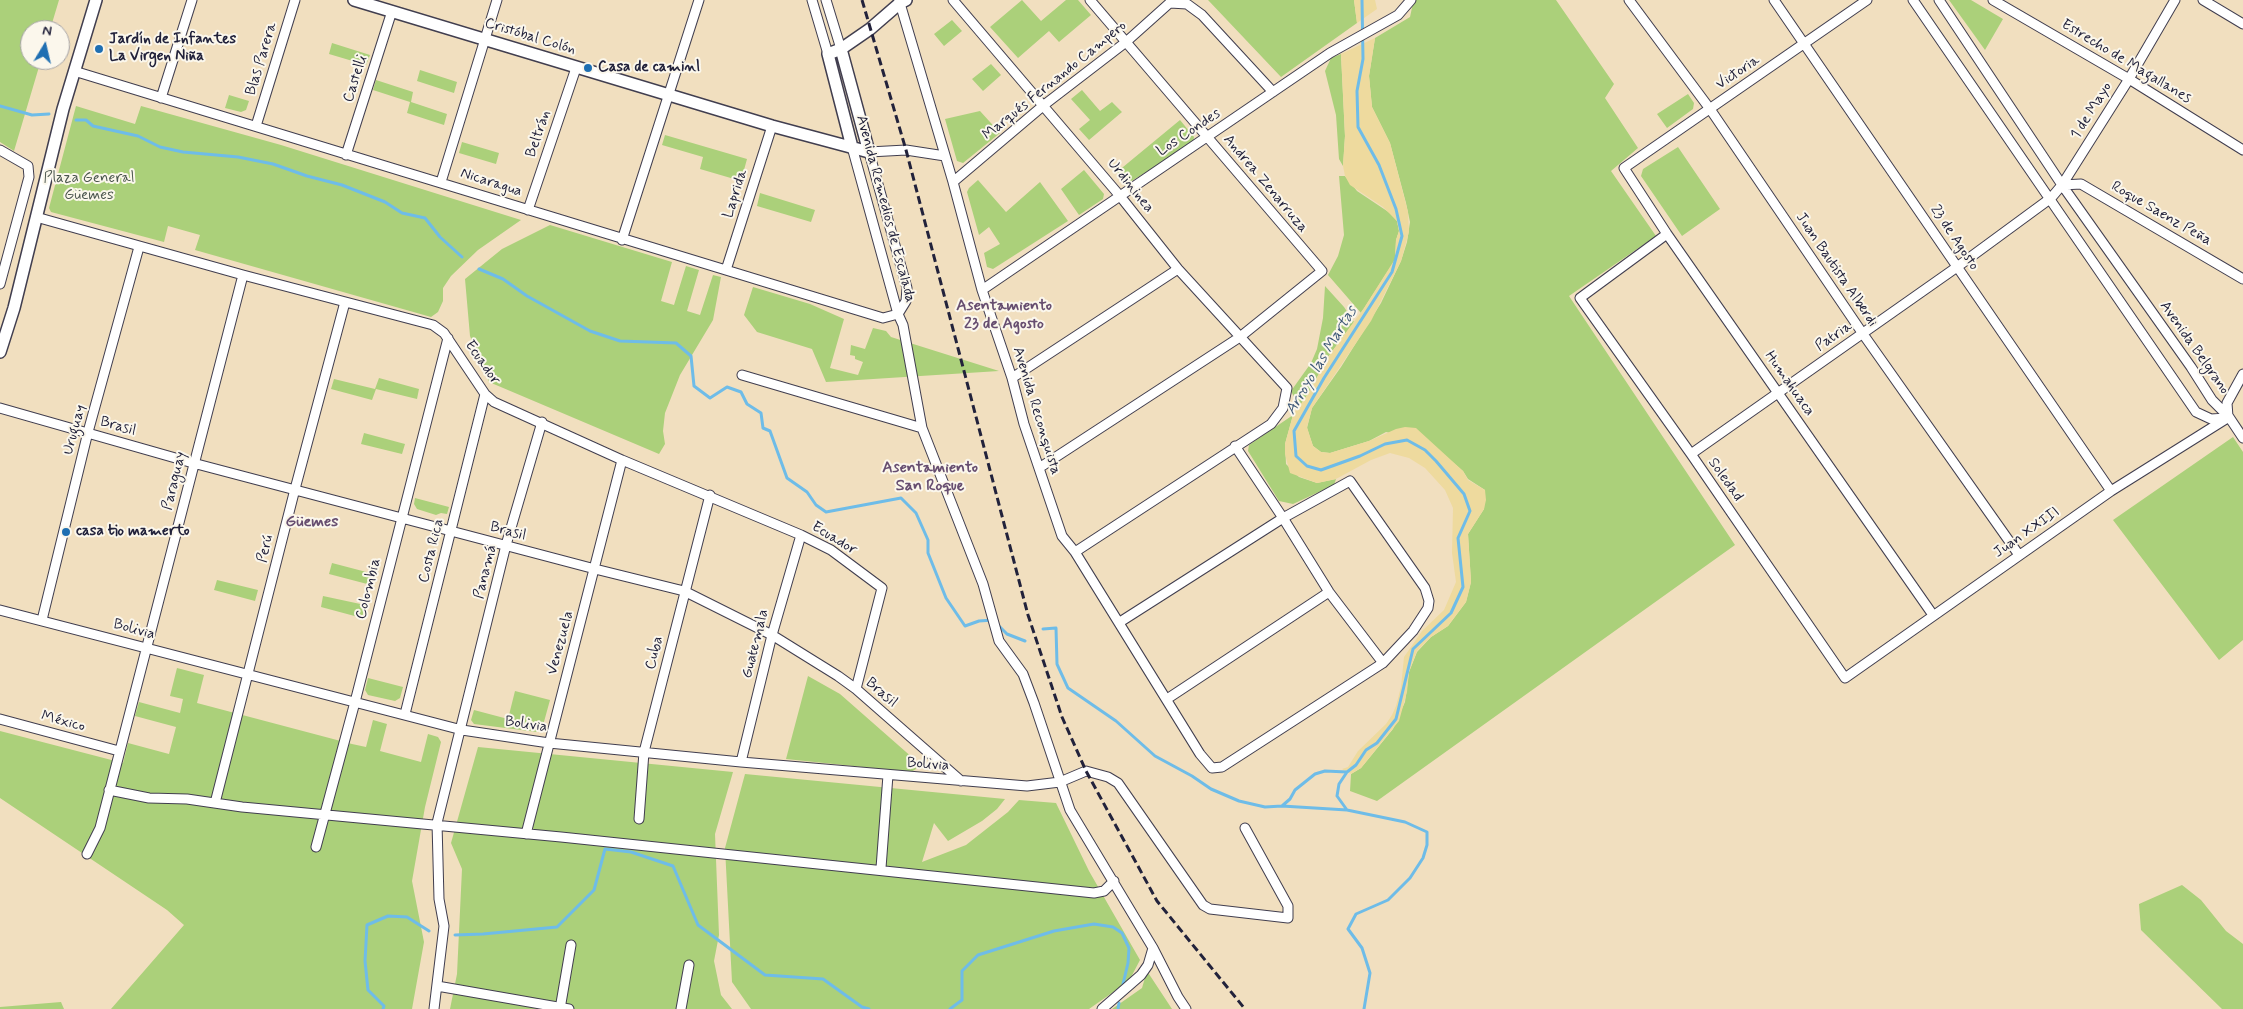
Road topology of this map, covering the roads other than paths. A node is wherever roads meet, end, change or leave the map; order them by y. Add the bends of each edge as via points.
1 (96, 0) edge
2 (192, 0) edge
3 (295, 0) edge
4 (354, 0) edge
5 (498, 0) edge
6 (699, 0) edge
7 (812, 0) edge
8 (826, 0) edge
9 (953, 0) edge
10 (1090, 0) edge
11 (1411, 0) edge
12 (1629, 0) edge
13 (1774, 0) edge
14 (1867, 0) edge
15 (1913, 0) edge
16 (1939, 0) edge
17 (1993, 0) edge
18 (2175, 0) edge
19 (2203, 0) edge
20 (902, 1) edge
21 (1172, 1) edge
22 (392, 11) junction
23 (2243, 24) edge
24 (486, 39) junction
25 (1126, 42) junction
26 (1805, 44) junction
27 (841, 49) junction
28 (828, 54) junction
29 (576, 68) junction
30 (74, 71) junction
31 (2129, 79) junction
32 (1273, 92) junction
33 (667, 94) junction
34 (161, 98) junction
35 (1044, 105) junction
36 (1710, 109) junction
37 (256, 126) junction
38 (772, 126) junction
39 (1208, 137) junction
40 (852, 147) junction
41 (0, 150) edge
42 (2243, 150) edge
43 (869, 152) junction
44 (346, 155) junction
45 (945, 156) junction
46 (1624, 168) joint
47 (441, 182) junction
48 (953, 182) junction
49 (2062, 185) junction
50 (1120, 196) junction
51 (2050, 198) junction
52 (528, 210) junction
53 (36, 217) junction
54 (1667, 234) junction
55 (622, 240) junction
56 (139, 247) junction
57 (1957, 268) junction
58 (1178, 269) junction
59 (726, 270) junction
60 (243, 275) junction
61 (2243, 279) edge
62 (0, 284) edge
63 (982, 290) junction
64 (345, 302) junction
65 (898, 314) junction
66 (4, 323) edge
67 (1863, 334) junction
68 (1240, 337) junction
69 (448, 338) junction
70 (0, 352) edge
71 (2243, 374) edge
72 (742, 375) dead end
73 (1012, 378) junction
74 (1778, 392) junction
75 (485, 394) junction
76 (0, 408) edge
77 (2228, 418) junction
78 (542, 422) junction
79 (922, 428) junction
80 (88, 432) junction
81 (2243, 438) edge
82 (1235, 446) junction
83 (1690, 454) junction
84 (622, 460) junction
85 (193, 463) junction
86 (1039, 468) junction
87 (295, 489) junction
88 (2112, 491) junction
89 (710, 495) junction
90 (401, 517) junction
91 (1283, 518) junction
92 (451, 531) junction
93 (801, 535) junction
94 (506, 545) junction
95 (1075, 552) junction
96 (2019, 555) junction
97 (595, 570) junction
98 (684, 591) junction
99 (1329, 592) junction
100 (0, 610) edge
101 (1933, 615) junction
102 (42, 620) junction
103 (1120, 622) junction
104 (772, 635) junction
105 (146, 648) junction
106 (1383, 663) junction
107 (249, 675) junction
108 (1845, 678) joint
109 (856, 689) junction
110 (1167, 699) junction
111 (356, 702) junction
112 (406, 714) junction
113 (0, 719) edge
114 (462, 730) junction
115 (549, 743) junction
116 (119, 751) junction
117 (644, 752) junction
118 (741, 762) junction
119 (888, 775) junction
120 (962, 781) junction
121 (1060, 782) junction
122 (109, 790) junction
123 (216, 803) junction
124 (325, 815) junction
125 (639, 819) dead end
126 (437, 825) junction
127 (1245, 828) dead end
128 (526, 834) junction
129 (316, 847) dead end
130 (87, 854) dead end
131 (880, 868) dead end
132 (1114, 881) junction
133 (571, 945) dead end
134 (1153, 948) junction
135 (689, 965) dead end
136 (437, 986) junction
137 (434, 1009) edge
138 (563, 1009) edge
139 (681, 1009) edge
140 (1102, 1009) edge
141 (1186, 1009) edge

1 - 30 street
2 - 34 street
3 - 37 street, Blas Parera
4 - 22 street, Cristóbal Colón
5 - 24 street
6 - 33 street
7 - 28 street, Avenida Remedios de Escalada
8 - 27 street, Avenida Remedios de Escalada
9 - 35 street, Urdininea
10 - 25 street, Andrea Zenarruza
11 - 32 street, Los Condes via 1398,15 1330,53
12 - 36 street, Juan Bautista Alberdi
13 - 26 street, 23 de Agosto
14 - 26 street, Victoria
15 - 51 street, Avenida Belgrano
16 - 49 street, Avenida Belgrano
17 - 31 street, Estrecho de Magallanes
18 - 31 street, 1 de Mayo
19 - 23 street
20 - 27 street
20 - 45 street, Avenida Reconquista
21 - 25 street, Marqués Fernando Campero
21 - 32 street via 1187,4 1202,15
22 - 24 street, Cristóbal Colón
22 - 44 street, Castelli
24 - 29 street, Cristóbal Colón
24 - 47 street
25 - 35 street, Marqués Fernando Campero
25 - 39 street, Andrea Zenarruza
26 - 36 street, Victoria
26 - 57 street, 23 de Agosto
27 - 28 street
27 - 43 street, Avenida Remedios de Escalada
28 - 40 street, Avenida Remedios de Escalada
29 - 33 street, Cristóbal Colón
29 - 52 street, Beltrán
30 - 34 street, Nicaragua
30 - 53 street
31 - 42 street, Estrecho de Magallanes
31 - 49 street, 1 de Mayo
32 - 39 street, Los Condes
33 - 38 street, Cristóbal Colón
33 - 55 street
34 - 37 street, Nicaragua
35 - 48 street, Marqués Fernando Campero
35 - 50 street, Urdininea
36 - 46 street, Victoria
36 - 67 street, Juan Bautista Alberdi
37 - 44 street, Nicaragua
38 - 40 street, Cristóbal Colón
38 - 59 street, Laprida
39 - 50 street, Los Condes
39 - 68 street, Andrea Zenarruza via 1322,272
40 - 43 street, Cristóbal Colón
40 - 65 street, Avenida Remedios de Escalada
41 - 62 street via 28,166 29,177
43 - 45 street via 906,150
43 - 65 street, Avenida Remedios de Escalada via 907,288 906,301
44 - 47 street, Nicaragua
45 - 48 street, Avenida Reconquista
46 - 54 street, Humahuaca
47 - 52 street, Nicaragua
48 - 63 street, Avenida Reconquista
49 - 51 street, Patria
49 - 61 street, Roque Saenz Peña via 2081,184
49 - 77 street, Avenida Belgrano via 2212,400
50 - 58 street, Urdininea
50 - 63 street, Los Condes
51 - 57 street, Patria
51 - 77 street, Avenida Belgrano via 2196,412 2211,419
52 - 55 street, Nicaragua
53 - 56 street, Ecuador
53 - 66 street
54 - 74 street, Humahuaca
54 - 83 street, Soledad via 1580,298
55 - 59 street, Nicaragua
56 - 60 street, Ecuador
56 - 80 street, Uruguay
57 - 67 street, Patria
57 - 88 street, 23 de Agosto
58 - 68 street, Urdininea
58 - 73 street
59 - 65 street, Nicaragua via 883,318
60 - 64 street, Ecuador
60 - 85 street, Paraguay
63 - 73 street, Avenida Reconquista
64 - 69 street, Ecuador via 433,325
64 - 87 street, Perú
65 - 79 street via 912,364
66 - 70 street
67 - 74 street, Patria
67 - 96 street, Juan Bautista Alberdi
68 - 82 street, Urdininea via 1287,388 1283,408 1270,424
68 - 86 street
69 - 75 street, Ecuador
69 - 90 street, Colombia
71 - 77 street via 2227,402
72 - 79 street
73 - 86 street, Avenida Reconquista
74 - 83 street, Patria
74 - 101 street, Humahuaca
75 - 78 street, Ecuador via 494,402
75 - 92 street, Costa Rica
76 - 80 street, Brasil
77 - 81 street
77 - 88 street, Juan XXIII
78 - 84 street, Ecuador
78 - 94 street, Panamá
79 - 121 street via 983,584 999,641 1023,674
80 - 85 street, Brasil
80 - 102 street, Uruguay
82 - 91 street
82 - 95 street
83 - 108 street, Soledad
84 - 89 street, Ecuador
84 - 97 street, Venezuela
85 - 87 street, Brasil
85 - 105 street, Paraguay
86 - 95 street, Avenida Reconquista via 1062,536
87 - 90 street, Brasil
87 - 107 street, Perú
88 - 96 street, Juan XXIII
89 - 93 street, Ecuador
89 - 98 street, Cuba
90 - 92 street, Brasil
90 - 111 street, Colombia
91 - 99 street
91 - 103 street
91 - 106 street via 1350,481 1420,580 1427,594 1428,608 1413,631
92 - 94 street, Brasil
92 - 112 street, Costa Rica
93 - 104 street, Guatemala
93 - 109 street, Ecuador via 831,550 882,588
94 - 97 street, Brasil
94 - 114 street, Panamá
95 - 103 street, Avenida Reconquista
96 - 101 street, Juan XXIII
97 - 98 street, Brasil
97 - 115 street, Venezuela
98 - 104 street, Brasil
98 - 117 street, Cuba
99 - 106 street
99 - 110 street
100 - 102 street, Bolivia
101 - 108 street, Juan XXIII
102 - 105 street, Bolivia
103 - 110 street, Avenida Reconquista
104 - 109 street, Brasil
104 - 118 street, Guatemala
105 - 107 street, Bolivia
105 - 116 street, Paraguay
106 - 110 street, Avenida Reconquista via 1222,767 1212,768 1200,754
107 - 111 street, Bolivia
107 - 123 street, Perú
109 - 120 street, Brasil
111 - 112 street, Bolivia
111 - 124 street, Colombia
112 - 114 street, Bolivia
113 - 116 street, México
114 - 115 street, Bolivia
114 - 126 street, Panamá
115 - 117 street, Bolivia
115 - 128 street, Venezuela
116 - 122 street, Paraguay
117 - 118 street, Bolivia
117 - 125 street, Cuba
118 - 119 street, Bolivia
119 - 120 street, Bolivia
119 - 131 street
120 - 121 street, Bolivia via 1027,786
121 - 127 street, Bolivia via 1086,771 1108,776 1118,783 1203,905 1210,909 1288,918 1288,906
121 - 132 street via 1070,810
122 - 123 street via 149,798
122 - 130 street, Paraguay via 100,828
123 - 124 street
124 - 126 street
124 - 129 street, Colombia
126 - 128 street
126 - 136 street, Panamá via 444,926
128 - 132 street via 1094,893 1104,891
132 - 134 street
133 - 138 street
134 - 140 street via 1140,975
134 - 141 street
135 - 139 street
136 - 137 street, Panamá
136 - 138 street

